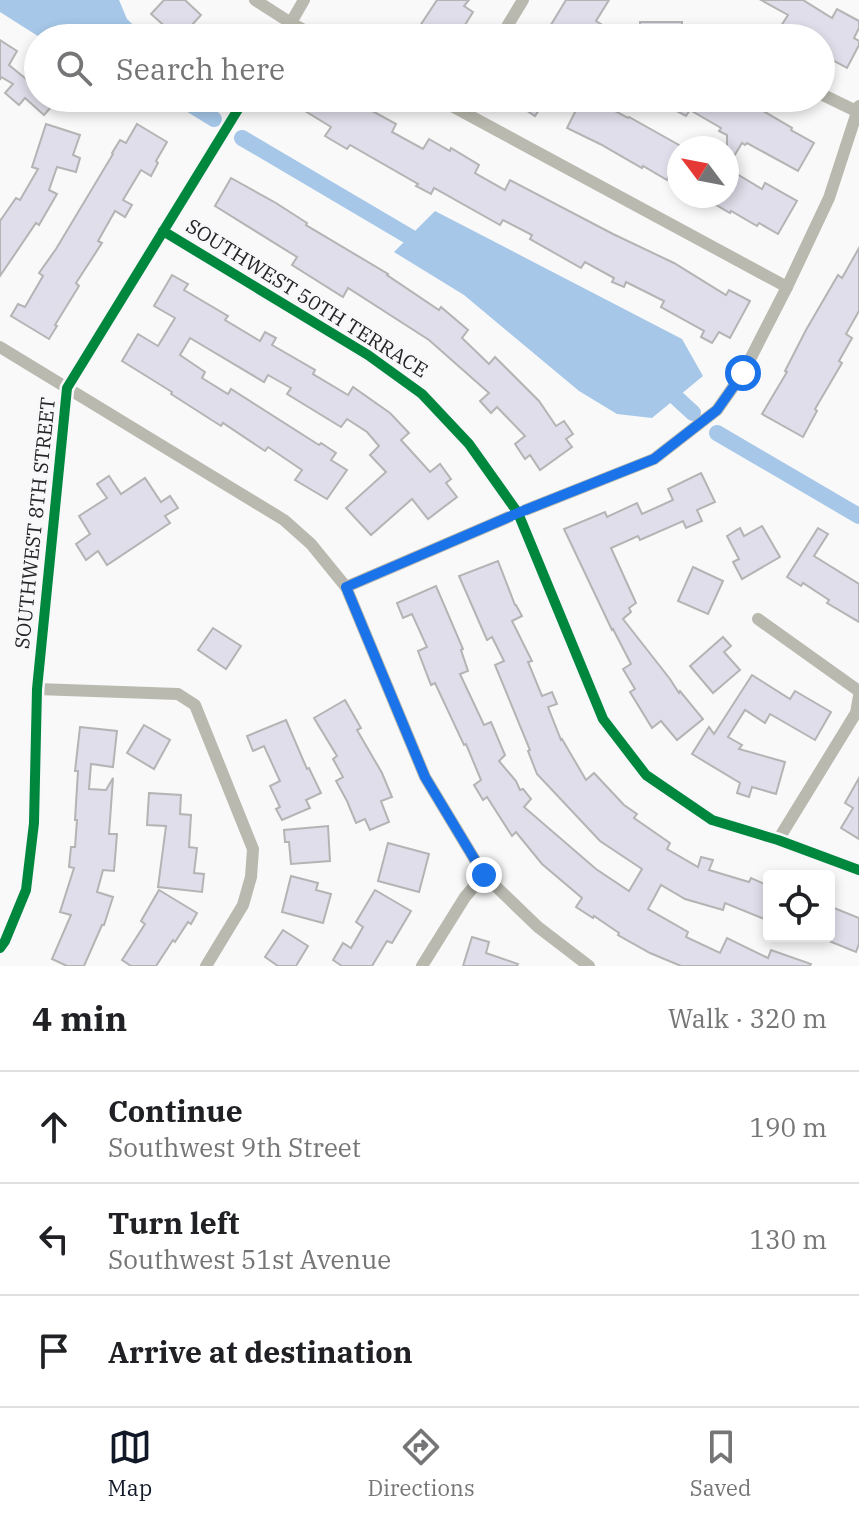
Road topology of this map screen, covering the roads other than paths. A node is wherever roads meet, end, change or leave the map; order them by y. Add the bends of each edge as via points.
1 (255, 0) edge
2 (304, 0) edge
3 (523, 0) edge
4 (291, 23) joint
5 (508, 24) edge
6 (835, 100) edge
7 (857, 109) edge
8 (236, 112) edge
9 (476, 112) edge
10 (163, 231) junction
11 (787, 287) junction
12 (0, 347) edge
13 (67, 388) junction
14 (518, 513) junction
15 (346, 587) junction
16 (758, 619) dead end
17 (37, 689) junction
18 (859, 694) edge
19 (778, 840) junction
20 (859, 870) edge
21 (484, 875) junction
22 (0, 948) edge
23 (206, 966) edge
24 (422, 966) edge
25 (589, 966) edge

1 - 4 street
2 - 4 street
3 - 5 street
6 - 7 street
7 - 11 street via 829,198
8 - 10 street, SOUTHWEST 8TH STREET
9 - 11 street
10 - 13 street, SOUTHWEST 8TH STREET
10 - 14 street, SOUTHWEST 50TH TERRACE via 368,355 422,394 469,444
11 - 14 street via 743,373 717,410 654,459
12 - 13 street
13 - 15 street via 284,520
13 - 17 street, SOUTHWEST 8TH STREET
14 - 15 street
14 - 19 street, SOUTHWEST 50TH TERRACE via 603,719 646,775 712,820
15 - 21 street via 425,777
16 - 18 street
17 - 22 street, SOUTHWEST 8TH STREET via 34,823 26,890
17 - 23 street via 178,694 195,705 253,849 243,905
18 - 19 street via 856,713
19 - 20 street, SOUTHWEST 50TH TERRACE
21 - 24 street
21 - 25 street

